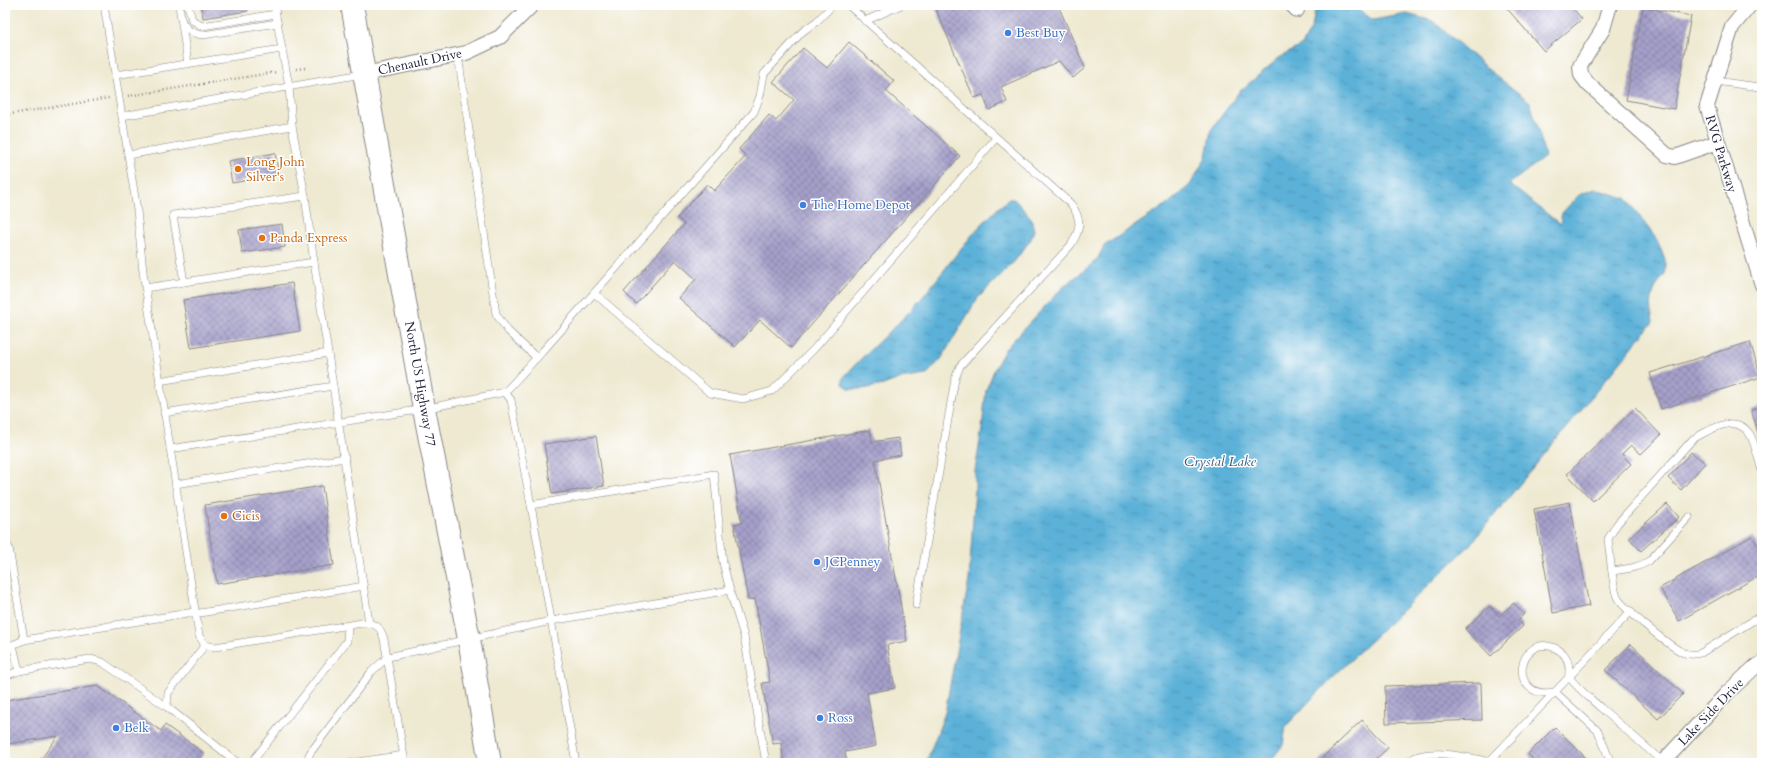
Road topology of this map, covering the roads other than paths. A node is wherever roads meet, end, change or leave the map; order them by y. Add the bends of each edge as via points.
1 (104, 5) edge
2 (179, 5) edge
3 (188, 5) edge
4 (274, 5) edge
5 (352, 5) edge
6 (532, 5) edge
7 (833, 5) edge
8 (848, 5) edge
9 (901, 5) edge
10 (1610, 5) edge
11 (1750, 5) edge
12 (276, 14) junction
13 (181, 19) junction
14 (865, 21) junction
15 (277, 23) junction
16 (282, 49) junction
17 (458, 55) junction
18 (188, 64) junction
19 (364, 74) junction
20 (115, 75) junction
21 (1715, 81) junction
22 (289, 86) junction
23 (1759, 87) dead end
24 (122, 116) junction
25 (292, 126) junction
26 (996, 138) junction
27 (1718, 142) junction
28 (128, 155) junction
29 (305, 196) junction
30 (314, 262) junction
31 (184, 282) junction
32 (1762, 285) edge
33 (146, 288) junction
34 (594, 293) junction
35 (328, 353) junction
36 (537, 358) junction
37 (159, 381) junction
38 (333, 386) junction
39 (505, 392) junction
40 (424, 409) junction
41 (164, 413) junction
42 (340, 423) junction
43 (170, 449) junction
44 (345, 458) junction
45 (1762, 471) edge
46 (175, 484) junction
47 (531, 505) junction
48 (1689, 517) dead end
49 (5, 540) edge
50 (1612, 571) junction
51 (364, 586) junction
52 (730, 590) junction
53 (916, 605) dead end
54 (1631, 612) junction
55 (194, 613) junction
56 (1762, 615) edge
57 (552, 621) junction
58 (369, 623) junction
59 (348, 626) junction
60 (469, 639) junction
61 (24, 640) junction
62 (13, 645) junction
63 (205, 645) junction
64 (5, 648) edge
65 (388, 657) junction
66 (1762, 663) edge
67 (19, 671) junction
68 (5, 676) edge
69 (1569, 677) junction
70 (1555, 692) junction
71 (167, 707) junction
72 (404, 755) junction
73 (1472, 761) edge
74 (1662, 762) edge
75 (238, 763) edge
76 (251, 763) edge
77 (306, 763) edge
78 (351, 763) edge
79 (405, 763) edge
80 (490, 763) edge
81 (576, 763) edge
82 (766, 763) edge
83 (1407, 763) edge
84 (1611, 763) edge

1 - 20 lane
2 - 13 lane
3 - 12 lane via 192,20 202,26
4 - 12 lane
5 - 19 main road, North US Highway 77
6 - 17 street, Chenault Drive via 500,37
7 - 34 lane via 802,32 764,74 754,112
8 - 14 lane
9 - 14 lane
10 - 27 street via 1603,29 1580,66 1581,75 1588,84 1667,155 1675,157
11 - 21 street, RVG Parkway via 1732,27
12 - 15 lane
13 - 15 lane via 186,28 203,35
13 - 18 lane
14 - 26 lane
15 - 16 lane
16 - 18 lane
16 - 22 lane
17 - 19 street, Chenault Drive
17 - 36 lane via 496,314 508,331
18 - 20 lane
19 - 22 lane
19 - 40 main road, North US Highway 77
20 - 24 lane
21 - 23 lane
21 - 27 street, RVG Parkway via 1707,106
22 - 24 lane
22 - 25 lane
24 - 28 lane
25 - 28 lane
25 - 29 lane
26 - 34 lane via 814,349 772,392 743,399 710,393
26 - 53 lane via 1071,204 1077,212 1080,224 1071,245 960,366 955,379
27 - 32 street, RVG Parkway
28 - 33 lane
29 - 30 lane
29 - 31 lane via 173,215
30 - 31 lane
30 - 35 lane
31 - 33 lane
33 - 37 lane
34 - 36 lane
35 - 37 lane
35 - 38 lane
36 - 39 lane
37 - 41 lane
38 - 41 lane
38 - 42 lane
39 - 40 lane
39 - 47 lane via 511,400
40 - 42 lane
40 - 60 main road, North US Highway 77
41 - 43 lane
42 - 43 lane
42 - 44 lane
43 - 46 lane
44 - 46 lane
44 - 51 lane
45 - 50 lane via 1750,433 1740,425 1732,422 1693,439 1617,524 1608,539
46 - 55 lane
47 - 52 lane via 714,474 722,557
47 - 57 lane
48 - 50 lane via 1649,561
49 - 61 lane via 9,548
50 - 54 lane via 1617,598
51 - 55 lane
51 - 58 lane
52 - 57 lane
52 - 82 lane via 744,636
54 - 56 lane via 1671,646 1693,655 1701,653
54 - 69 lane
55 - 61 lane
55 - 63 lane via 198,636
57 - 60 lane
57 - 81 lane
58 - 59 lane
58 - 65 lane via 381,630
59 - 63 lane via 216,647
59 - 76 lane via 347,641
60 - 65 lane
60 - 80 main road, North US Highway 77
61 - 62 lane
62 - 64 lane
62 - 67 lane
63 - 71 lane via 168,693
65 - 72 lane
65 - 77 lane via 372,671 310,753
66 - 74 street, Lake Side Drive via 1728,692
67 - 68 lane
67 - 71 lane via 90,659 102,662
69 - 70 lane
69 - 70 lane via 1567,660 1556,648 1540,646 1527,655 1522,670 1527,685 1539,693
69 - 74 lane
70 - 73 lane via 1488,763
70 - 84 lane via 1598,731
71 - 75 lane
72 - 78 lane
72 - 79 lane
73 - 83 lane via 1425,753

